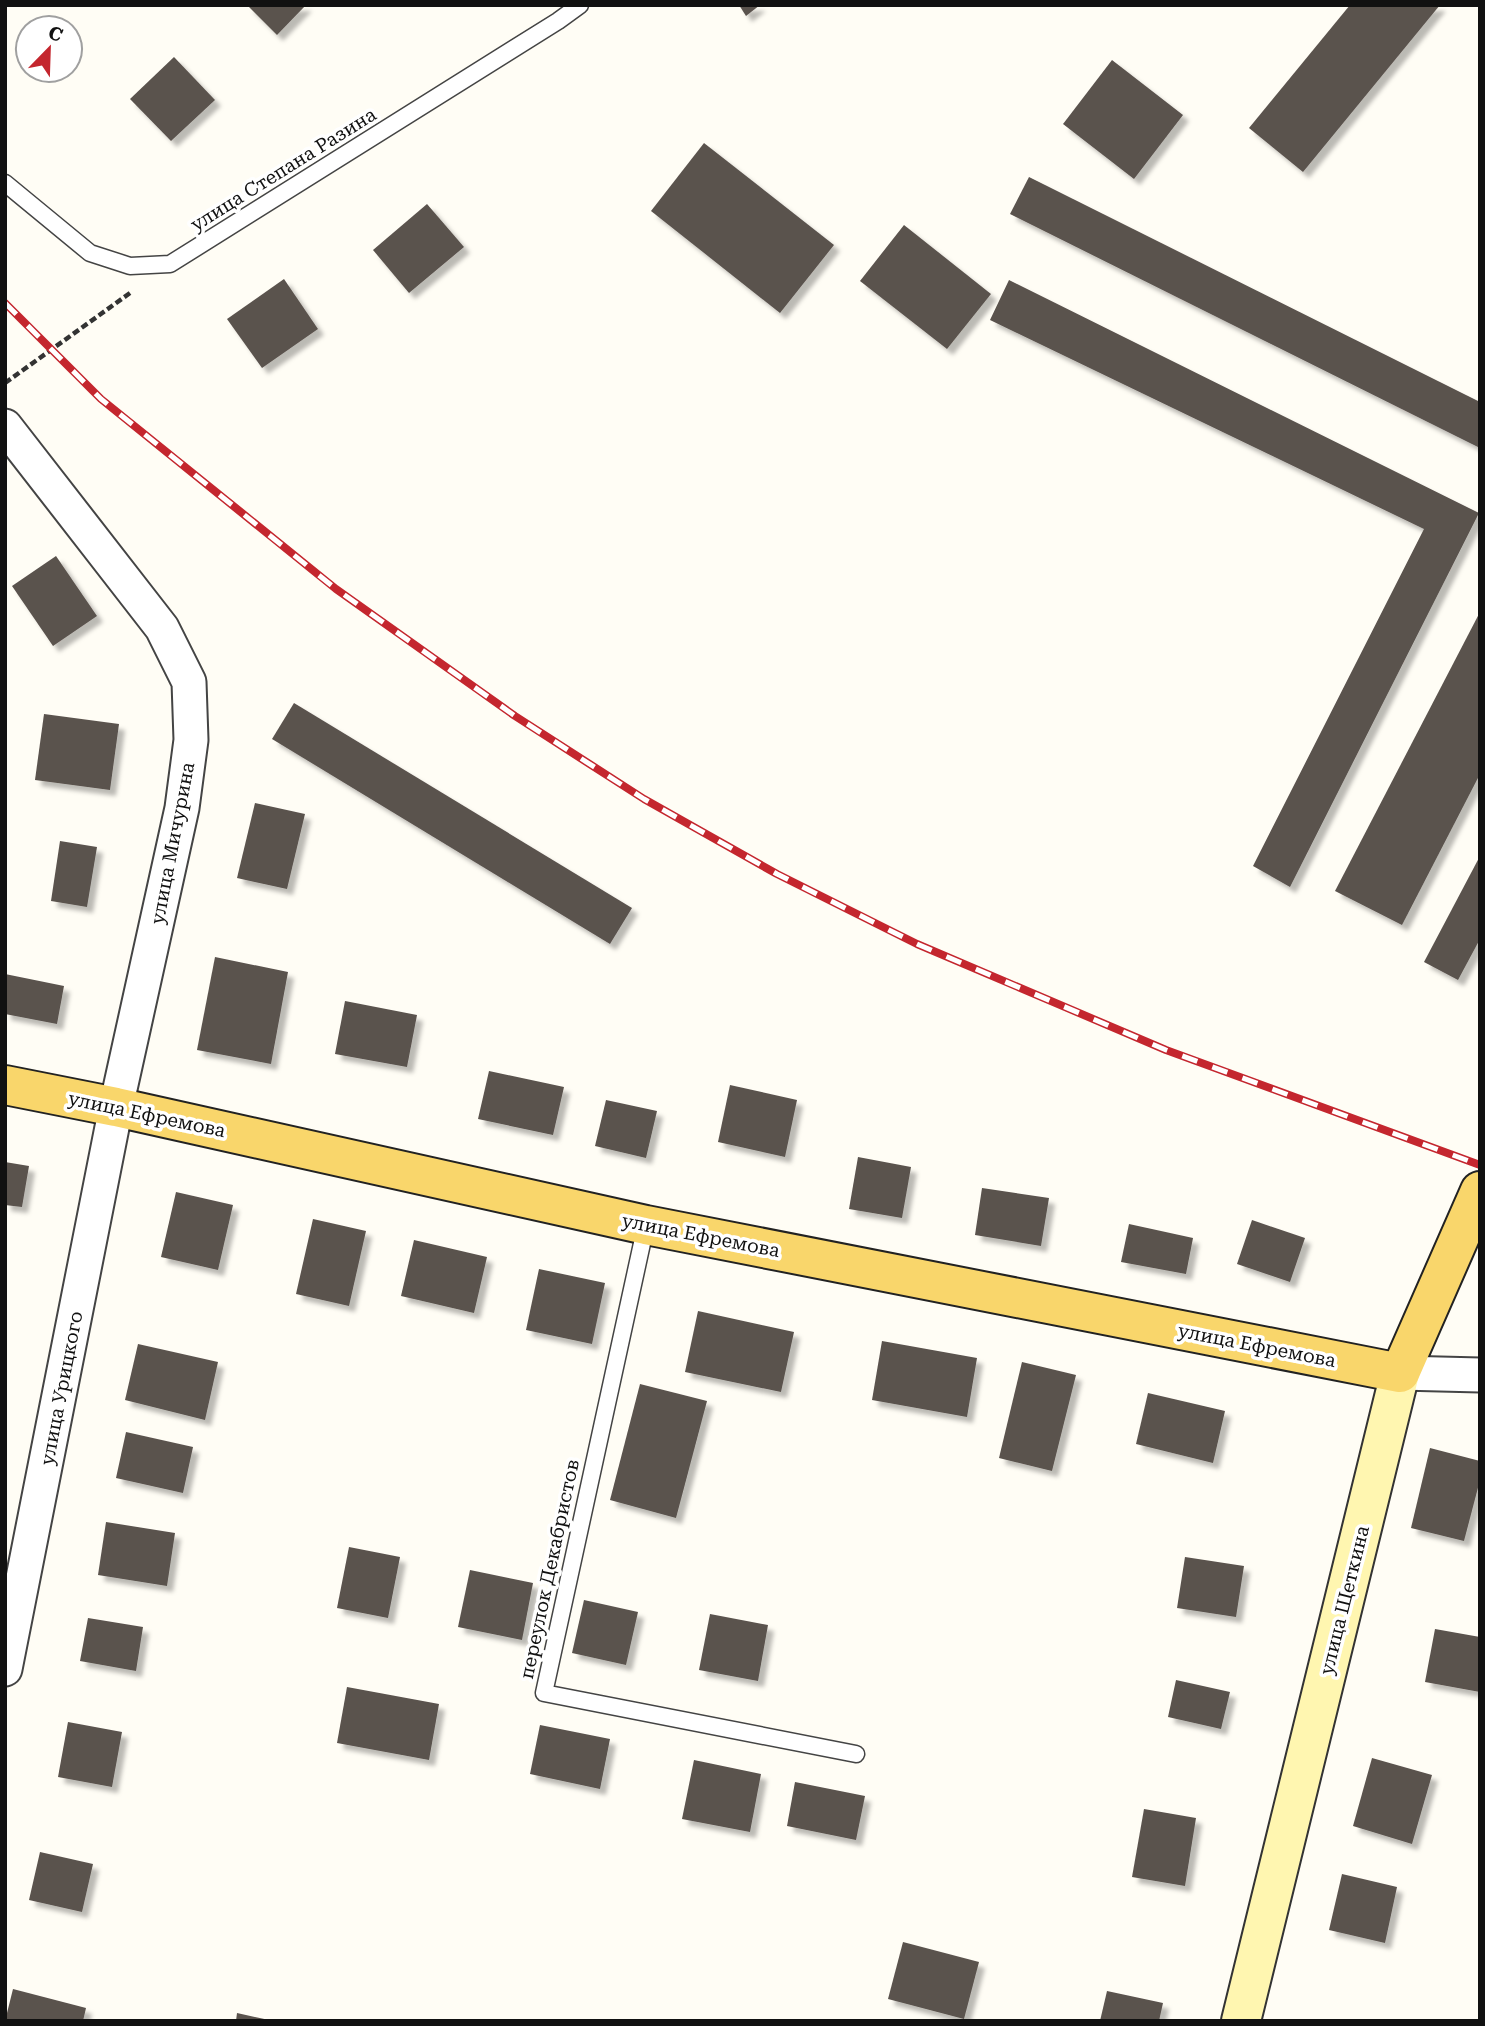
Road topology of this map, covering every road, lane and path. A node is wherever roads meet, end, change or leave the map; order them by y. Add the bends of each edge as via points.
1 (580, 5) edge
2 (5, 183) edge
3 (170, 264) junction
4 (5, 383) edge
5 (5, 426) edge
6 (5, 1085) edge
7 (116, 1107) junction
8 (1480, 1191) edge
9 (646, 1225) junction
10 (1400, 1373) junction
11 (1480, 1375) edge
12 (5, 1669) edge
13 (856, 1754) dead end
14 (1241, 2021) edge

1 - 3 lane, улица Степана Разина
2 - 3 lane, улица Степана Разина via 90,253 130,266
3 - 4 path
5 - 7 street, улица Мичурина via 162,628 189,682 191,740 182,808
6 - 7 main road, улица Ефремова
7 - 9 main road, улица Ефремова
7 - 12 street, улица Урицкого
8 - 10 main road, улица Щеткина
9 - 10 main road, улица Ефремова
9 - 13 lane, переулок Декабристов via 544,1693
10 - 11 street
10 - 14 main road, улица Щеткина

